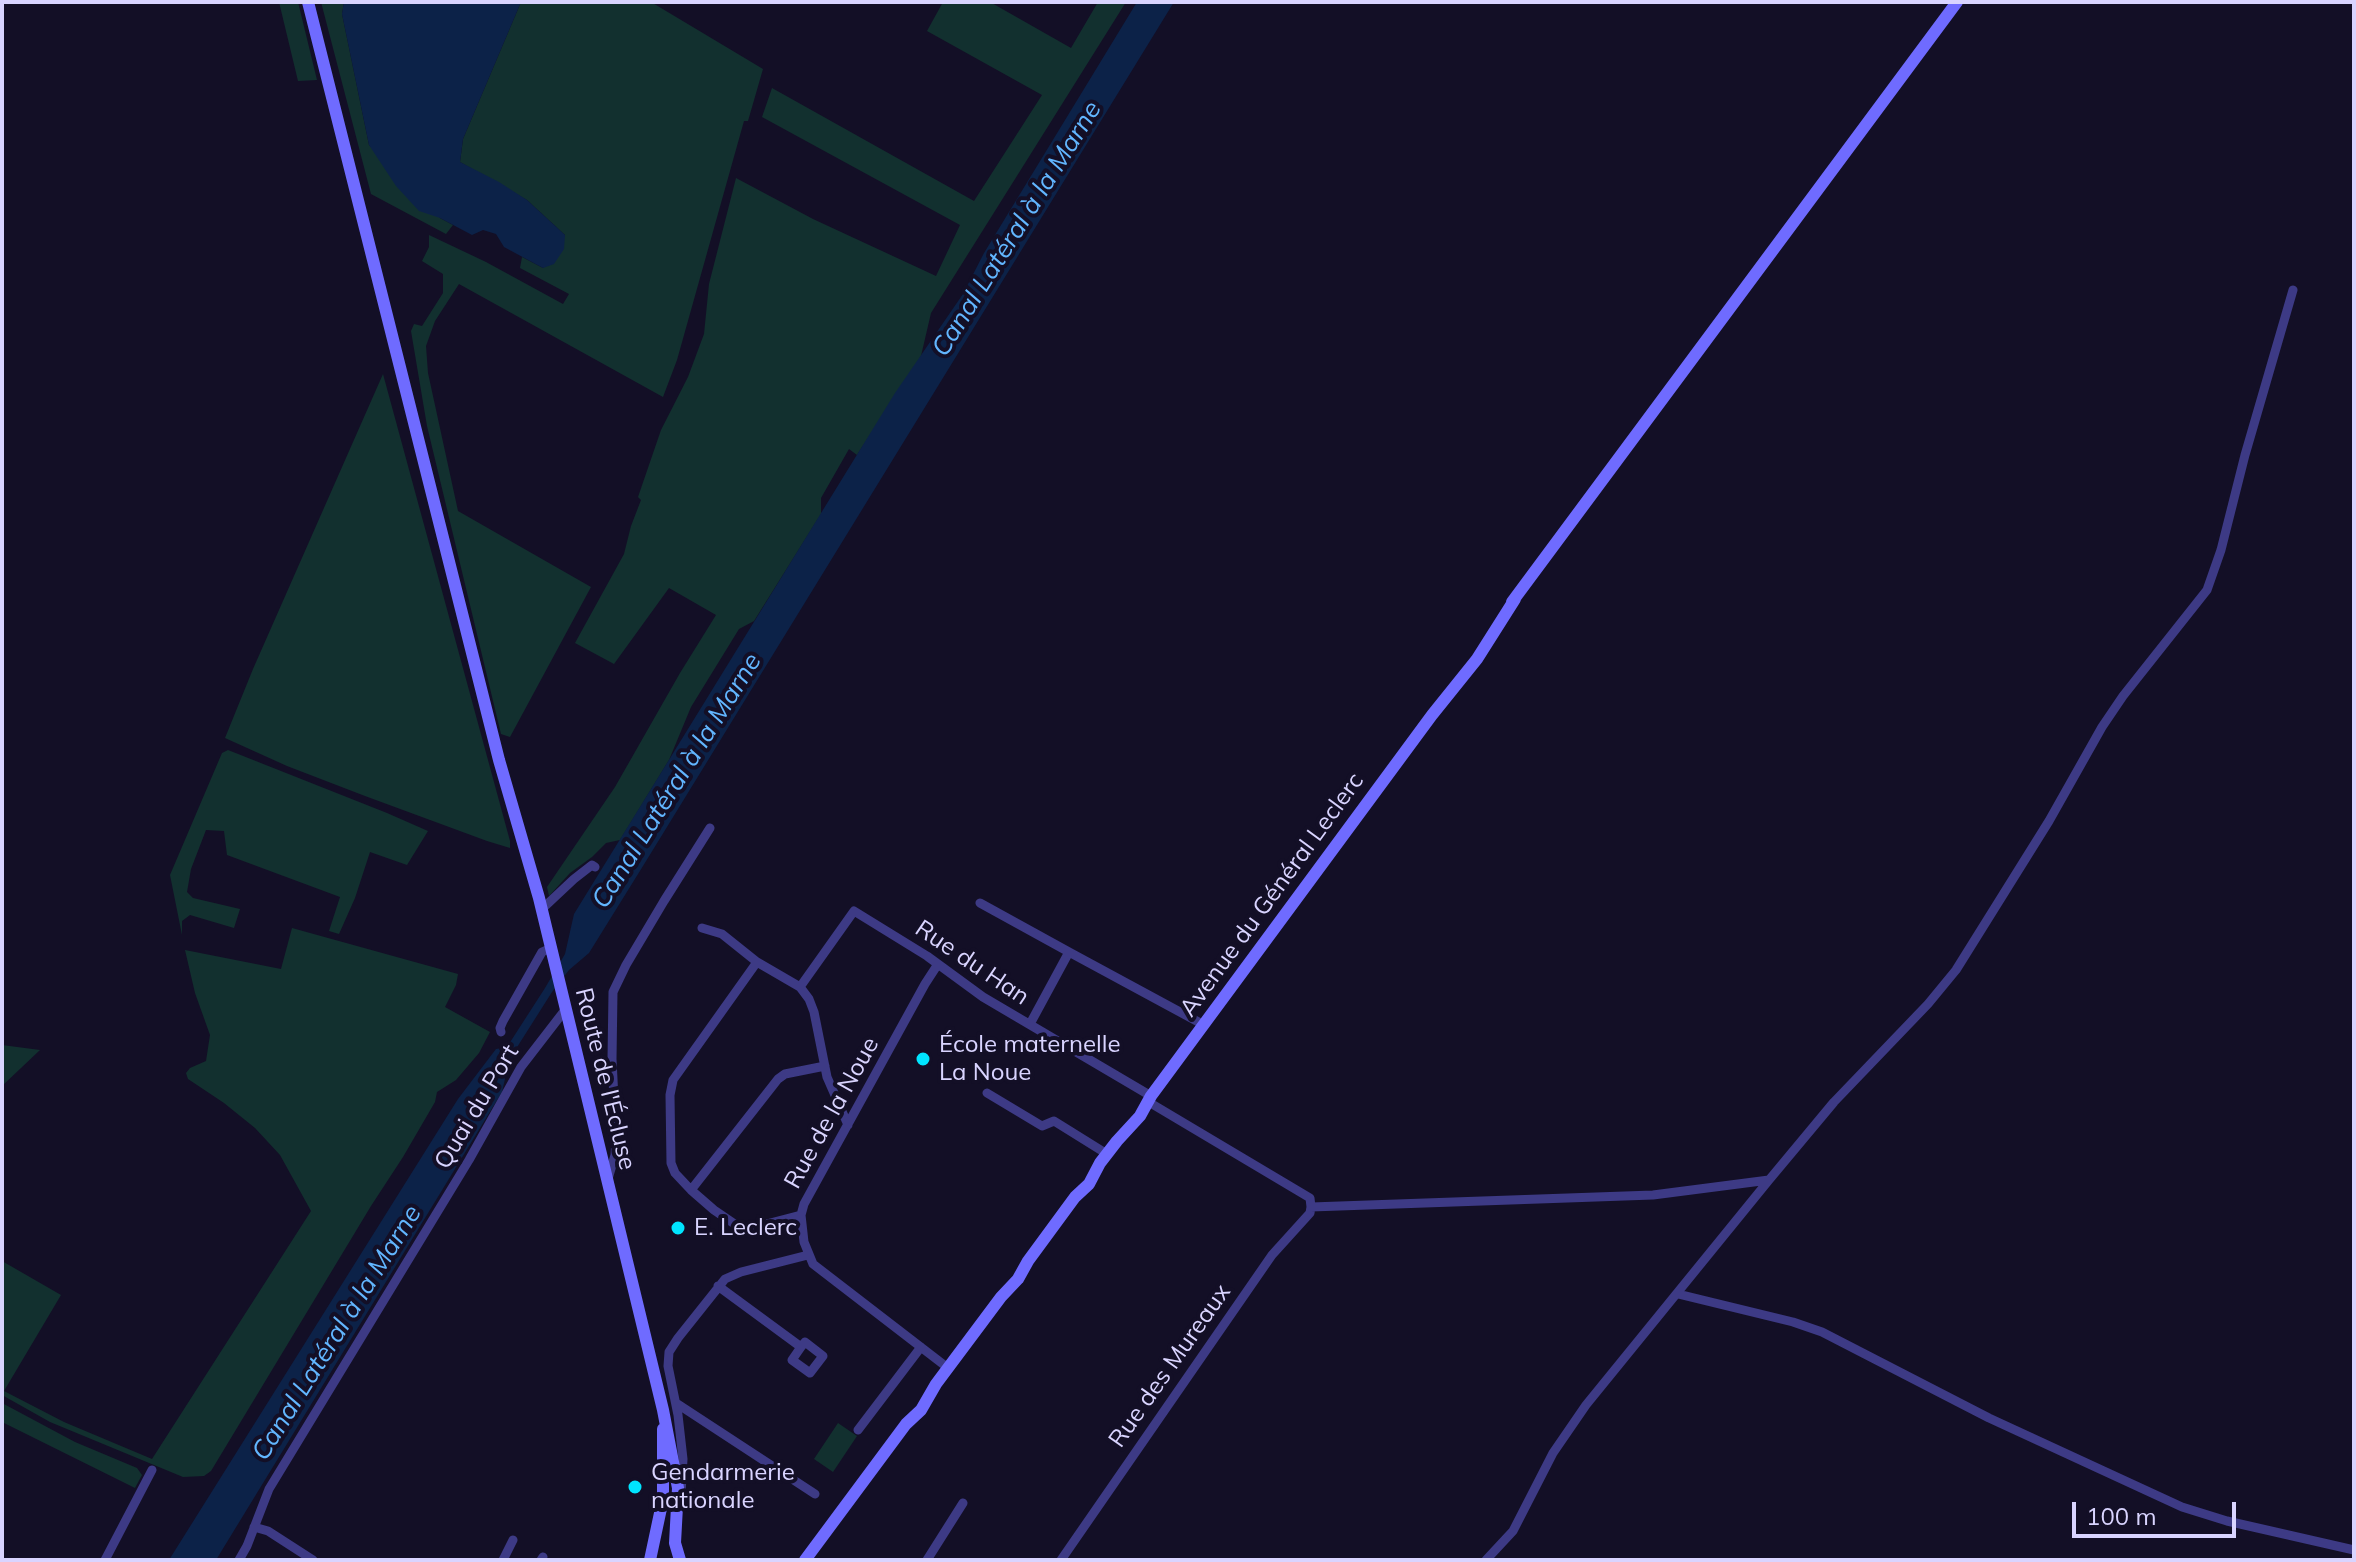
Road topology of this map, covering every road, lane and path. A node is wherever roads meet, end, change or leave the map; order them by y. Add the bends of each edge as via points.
1 (308, 2) edge
2 (1957, 2) edge
3 (2293, 290) dead end
4 (710, 828) dead end
5 (595, 867) dead end
6 (980, 903) dead end
7 (542, 909) junction
8 (702, 928) dead end
9 (551, 948) junction
10 (1069, 952) junction
11 (757, 962) junction
12 (938, 964) junction
13 (800, 987) junction
14 (565, 1010) junction
15 (1030, 1024) junction
16 (1204, 1025) junction
17 (501, 1032) dead end
18 (825, 1066) junction
19 (987, 1093) dead end
20 (1149, 1098) junction
21 (848, 1125) junction
22 (1104, 1159) junction
23 (1769, 1180) junction
24 (607, 1183) junction
25 (691, 1190) junction
26 (1311, 1202) junction
27 (801, 1215) junction
28 (808, 1255) junction
29 (718, 1286) junction
30 (1678, 1294) junction
31 (801, 1347) dead end
32 (921, 1347) junction
33 (948, 1368) junction
34 (676, 1403) junction
35 (663, 1410) junction
36 (858, 1430) dead end
37 (152, 1470) dead end
38 (815, 1494) dead end
39 (963, 1503) dead end
40 (678, 1505) junction
41 (254, 1527) junction
42 (657, 1537) junction
43 (513, 1540) dead end
44 (675, 1543) junction
45 (2354, 1550) edge
46 (105, 1560) edge
47 (239, 1560) edge
48 (313, 1560) edge
49 (503, 1560) edge
50 (650, 1560) edge
51 (680, 1560) edge
52 (806, 1560) edge
53 (927, 1560) edge
54 (1061, 1560) edge
55 (1486, 1560) edge

1 - 7 main road, Route de l'Écluse via 499,760
2 - 16 main road, Avenue du Général Leclerc
3 - 23 street via 2207,590 2102,727 1956,970
4 - 24 street via 613,992 616,1140
5 - 7 street
6 - 10 street
7 - 9 main road, Route de l'Écluse
8 - 11 street via 722,934
9 - 14 main road, Route de l'Écluse
9 - 17 street via 542,952
10 - 15 street
10 - 16 street
11 - 13 street
11 - 25 street via 670,1087 671,1163
12 - 13 street, Rue du Han via 854,911
12 - 15 street, Rue du Han
12 - 21 street, Rue de la Noue
13 - 18 street via 814,1012
14 - 24 main road, Route de l'Écluse
14 - 41 street, Quai du Port via 521,1067 269,1489
15 - 20 street, Rue du Han
16 - 20 main road, Avenue du Général Leclerc
18 - 21 street
18 - 25 street via 778,1079
19 - 22 street via 1042,1126 1054,1121
20 - 22 main road, Avenue du Général Leclerc
20 - 26 street, Rue du Han
21 - 27 street, Rue de la Noue
22 - 33 main road, Avenue du Général Leclerc
23 - 26 street via 1653,1195
23 - 30 street
24 - 35 main road, Route de l'Écluse
25 - 27 street via 746,1228
26 - 54 street, Rue des Mureaux via 1310,1213 1272,1255
27 - 28 street, Rue de la Noue
28 - 29 street via 731,1275
28 - 32 street via 816,1267
29 - 31 street
29 - 34 street via 668,1358
30 - 45 street via 1810,1327 2182,1507
30 - 55 street via 1562,1437 1513,1531
32 - 33 street
32 - 36 street
33 - 52 main road, Avenue du Général Leclerc
34 - 38 street
34 - 40 street via 683,1459
35 - 40 main road, Route de l'Écluse
35 - 42 main road, Route de l'Écluse via 663,1499
37 - 46 street
39 - 53 street
40 - 44 main road, Route de l'Écluse
41 - 47 street, Quai du Port
41 - 48 street
42 - 44 main road
42 - 50 main road, Route de l'Écluse
43 - 49 street
44 - 51 main road, Route de l'Écluse

